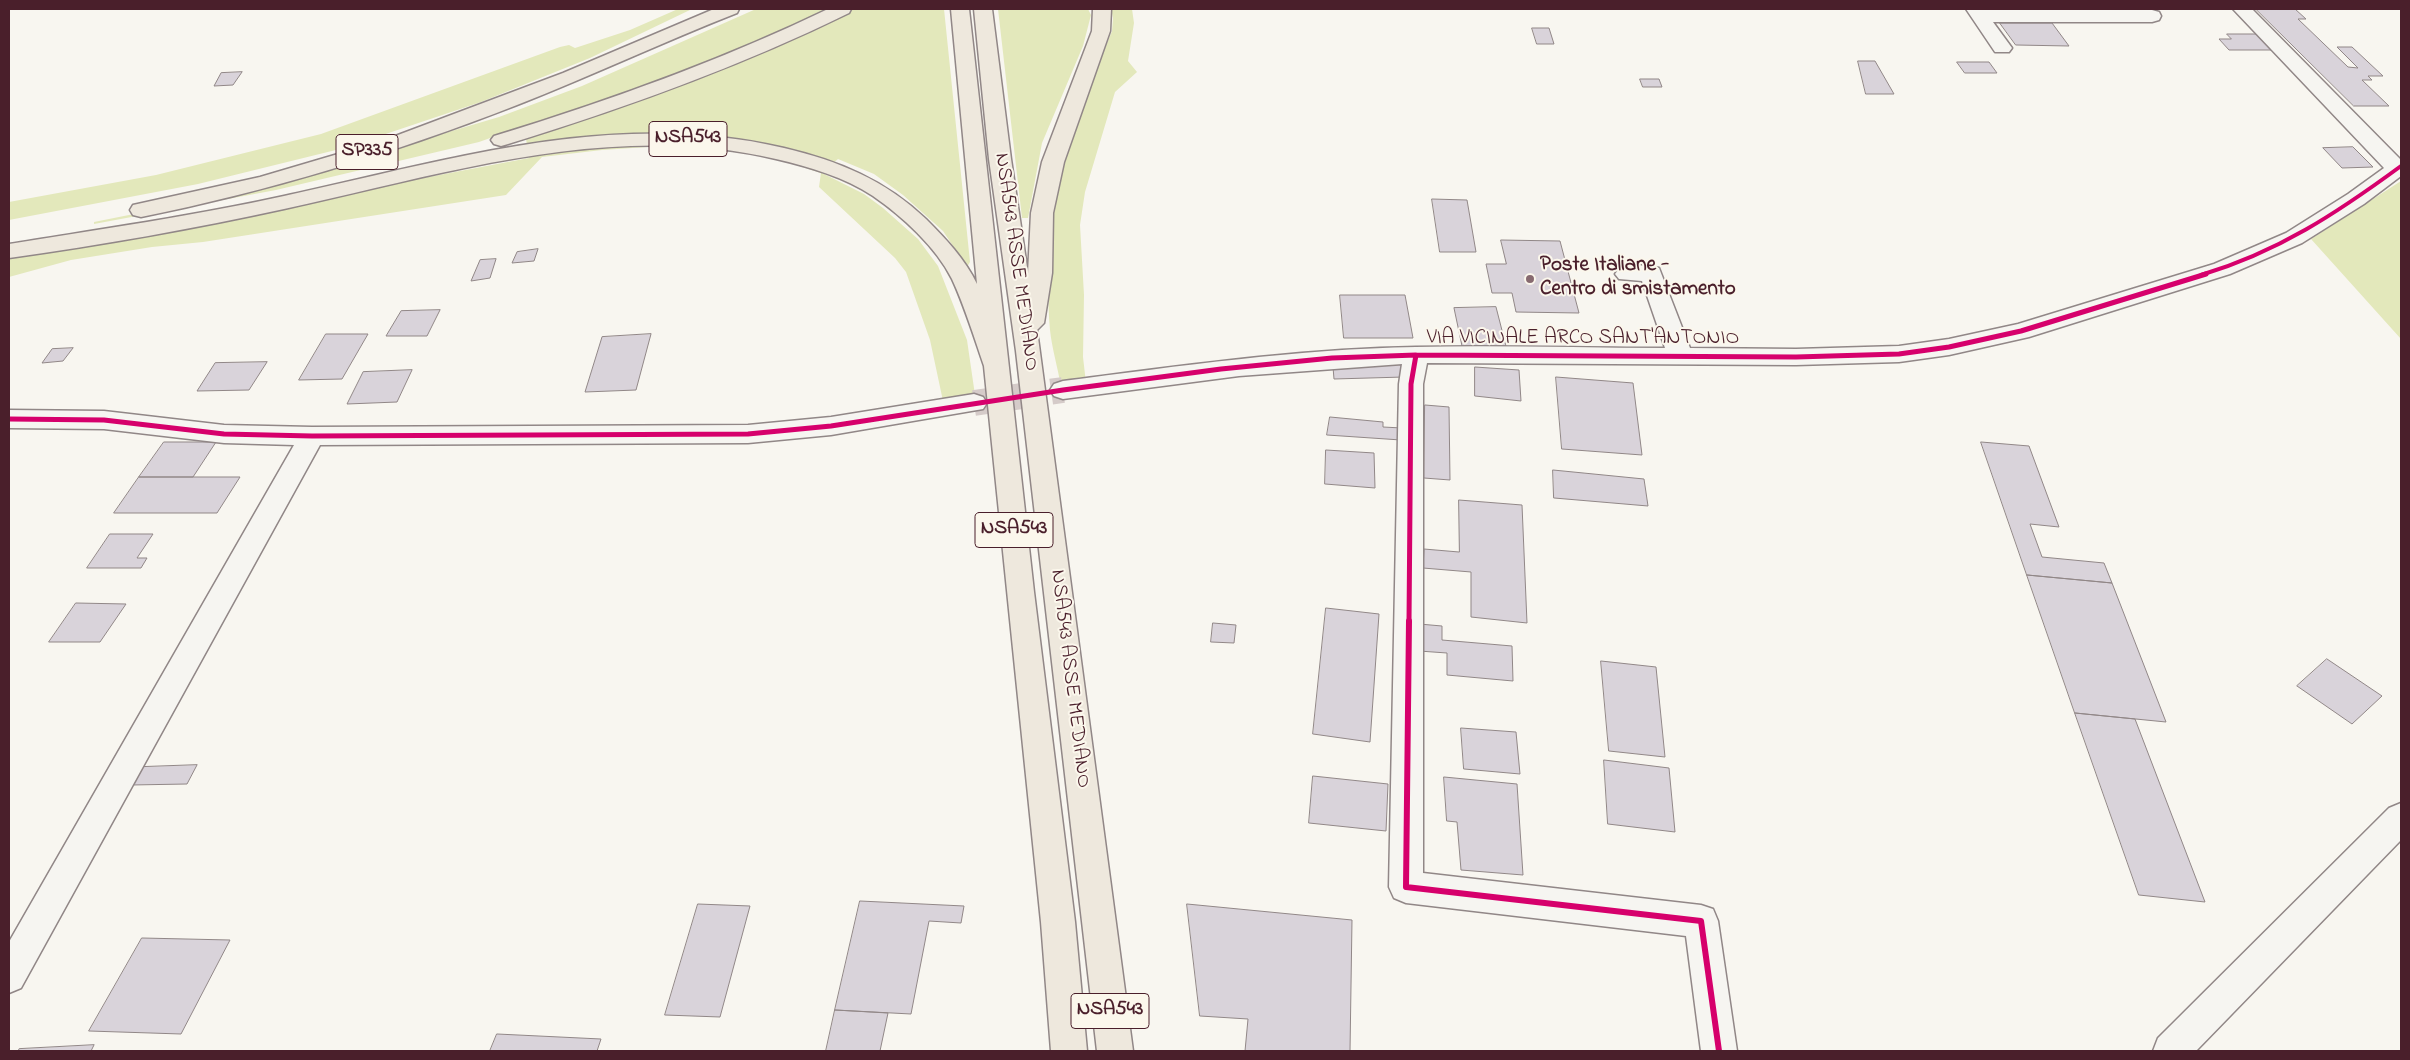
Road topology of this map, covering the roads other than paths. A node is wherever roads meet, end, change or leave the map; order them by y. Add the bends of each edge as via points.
1 (730, 9) edge
2 (842, 9) edge
3 (960, 9) edge
4 (983, 9) edge
5 (1102, 9) edge
6 (2242, 9) edge
7 (1978, 12) edge
8 (715, 13) edge
9 (2152, 16) dead end
10 (2002, 48) dead end
11 (484, 153) junction
12 (2399, 167) edge
13 (9, 233) edge
14 (9, 251) edge
15 (1627, 274) dead end
16 (1028, 351) junction
17 (1416, 355) junction
18 (1681, 358) junction
19 (997, 367) junction
20 (1063, 390) tunnel mouth
21 (974, 403) tunnel mouth
22 (9, 419) edge
23 (312, 436) junction
24 (2401, 818) edge
25 (9, 976) edge
26 (1069, 1051) edge
27 (1115, 1051) edge
28 (1719, 1051) edge
29 (2171, 1051) edge

1 - 8 highway
2 - 11 highway, NSA543 via 721,64
3 - 19 highway, NSA543 ASSE MEDIANO / NSA543
4 - 16 highway, NSA543 ASSE MEDIANO / NSA543 via 1000,158
5 - 16 highway, NSA543 via 1101,31 1053,162 1042,213 1040,273
6 - 12 street
7 - 9 street
7 - 10 street
8 - 13 highway, SP335 via 630,52 419,135 339,162 166,206
11 - 14 highway, SP335 via 355,187 231,213
11 - 19 highway, NSA543 via 649,138 712,139 776,150 838,169 881,192 923,227 962,277
12 - 18 street, VIA VICINALE ARCO SANT'ANTONIO via 2294,238 2222,269 2021,331 1899,354
15 - 18 street via 1651,273
16 - 27 highway, NSA543 ASSE MEDIANO / NSA543
17 - 18 street, VIA VICINALE ARCO SANT'ANTONIO
17 - 20 street via 1332,358 1231,368
17 - 28 street, VIA VICINALE ARCO SANT'ANTONIO via 1411,384 1406,887 1701,921
19 - 26 highway, NSA543 ASSE MEDIANO / NSA543 via 1058,922
21 - 23 street via 831,426 748,434
22 - 23 street via 104,420 224,434
23 - 25 street
24 - 29 street

